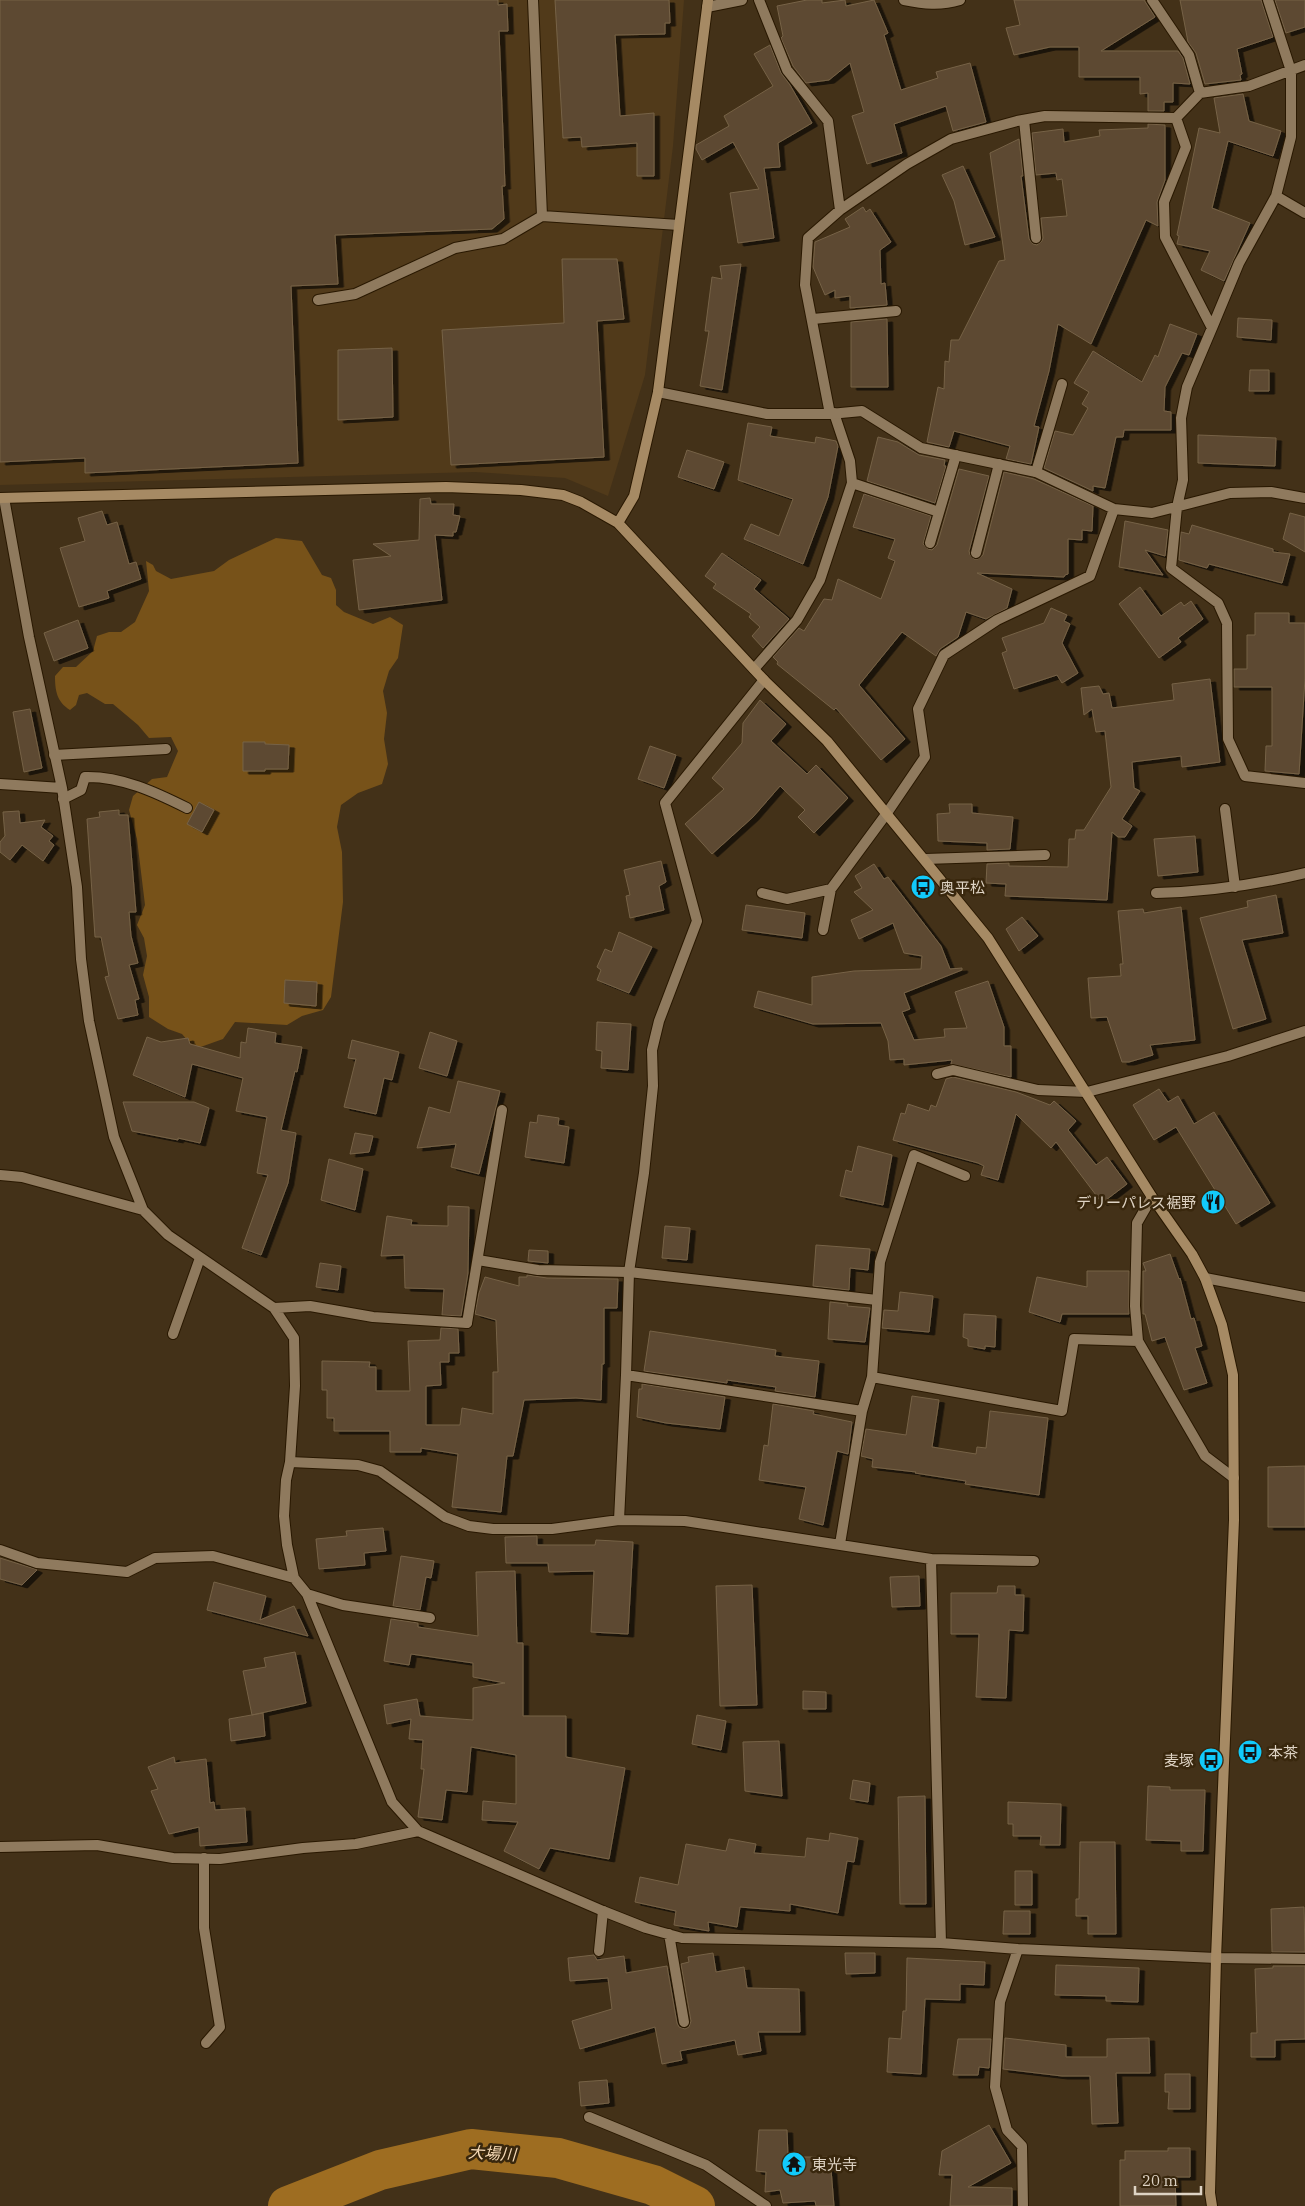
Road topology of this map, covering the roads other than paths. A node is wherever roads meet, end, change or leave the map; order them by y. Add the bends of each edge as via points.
1 (533, 0) edge
2 (742, 0) edge
3 (759, 0) edge
4 (904, 0) edge
5 (960, 0) edge
6 (1152, 0) edge
7 (1268, 0) edge
8 (707, 4) edge
9 (1305, 65) edge
10 (1291, 71) junction
11 (1200, 93) junction
12 (1176, 118) junction
13 (1024, 120) junction
14 (1276, 196) junction
15 (840, 210) junction
16 (1305, 212) edge
17 (542, 216) junction
18 (679, 225) junction
19 (1036, 238) dead end
20 (318, 300) dead end
21 (896, 311) dead end
22 (813, 318) junction
23 (1212, 328) junction
24 (1062, 384) dead end
25 (658, 392) junction
26 (832, 413) junction
27 (956, 455) junction
28 (999, 464) junction
29 (1036, 472) junction
30 (852, 484) junction
31 (2, 498) edge
32 (1305, 498) edge
33 (1177, 507) junction
34 (1114, 509) junction
35 (939, 512) junction
36 (618, 524) junction
37 (930, 543) dead end
38 (976, 553) dead end
39 (754, 669) junction
40 (764, 680) junction
41 (166, 749) dead end
42 (54, 755) junction
43 (1305, 783) edge
44 (0, 784) edge
45 (62, 788) junction
46 (63, 799) junction
47 (186, 808) dead end
48 (1225, 809) dead end
49 (887, 813) junction
50 (1045, 855) dead end
51 (925, 859) junction
52 (1305, 873) edge
53 (1235, 887) junction
54 (831, 889) junction
55 (762, 893) dead end
56 (1156, 893) dead end
57 (823, 930) dead end
58 (1305, 1031) edge
59 (937, 1074) dead end
60 (1086, 1092) junction
61 (502, 1110) dead end
62 (0, 1175) edge
63 (965, 1176) dead end
64 (1152, 1197) junction
65 (143, 1210) junction
66 (200, 1258) junction
67 (478, 1260) junction
68 (629, 1272) junction
69 (1205, 1278) junction
70 (1305, 1296) edge
71 (877, 1300) junction
72 (274, 1308) junction
73 (173, 1334) dead end
74 (1138, 1341) junction
75 (626, 1375) junction
76 (872, 1377) junction
77 (862, 1411) junction
78 (290, 1462) junction
79 (1234, 1478) junction
80 (619, 1520) junction
81 (840, 1544) junction
82 (0, 1550) edge
83 (931, 1559) junction
84 (1034, 1561) dead end
85 (294, 1578) junction
86 (308, 1594) junction
87 (430, 1618) dead end
88 (418, 1831) junction
89 (0, 1848) edge
90 (204, 1858) junction
91 (603, 1911) junction
92 (669, 1934) junction
93 (941, 1943) junction
94 (1018, 1949) junction
95 (599, 1951) dead end
96 (1216, 1958) junction
97 (1305, 1959) edge
98 (684, 2022) dead end
99 (206, 2043) dead end
100 (588, 2118) dead end
101 (766, 2206) edge
102 (1023, 2206) edge
103 (1212, 2206) edge

1 - 17 street
2 - 8 street
3 - 15 street via 787,70 828,121
4 - 5 street via 931,5
6 - 11 street via 1189,55
7 - 10 street
8 - 18 street
9 - 10 street
10 - 11 street via 1249,86
10 - 14 street via 1291,137
11 - 12 street
12 - 13 street via 1045,116
12 - 23 street via 1186,147 1164,202 1165,237
13 - 15 street via 951,140 907,164
13 - 19 street
14 - 16 street
14 - 23 street via 1239,264
15 - 22 street via 808,238 806,284
17 - 18 street
17 - 20 street via 503,239 455,248 355,294
18 - 25 street
21 - 22 street
22 - 26 street
23 - 33 street via 1187,388 1181,418 1183,480
24 - 29 street
25 - 26 street via 767,414
25 - 36 street via 634,496
26 - 27 street via 862,411 920,448
26 - 30 street via 850,462
27 - 28 street
27 - 35 street
28 - 29 street
28 - 38 street
29 - 34 street
30 - 35 street
30 - 39 street via 820,580 797,620
31 - 36 street via 446,487 522,490 563,495
31 - 42 street
32 - 33 street via 1271,492 1230,493
33 - 34 street via 1152,513
33 - 43 street via 1171,568 1218,603 1227,623 1228,739 1245,776
34 - 49 street via 1090,576 997,620 944,655 918,709 925,757
35 - 37 street
36 - 39 street
39 - 40 street
40 - 49 street via 827,741
40 - 68 street via 665,803 697,921 658,1022 652,1050 653,1086 648,1135
41 - 42 street
42 - 45 street
44 - 45 street
45 - 46 street
46 - 47 street via 81,790 85,778 93,777 141,787
46 - 65 street via 77,887 89,1021 114,1137
48 - 53 street
49 - 51 street
49 - 54 street
50 - 51 street
51 - 60 street via 988,938
52 - 53 street
53 - 56 street
54 - 55 street via 787,899
54 - 57 street
58 - 60 street via 1228,1056
59 - 60 street via 953,1070 1038,1090
60 - 64 street
61 - 67 street
62 - 65 street via 22,1177
63 - 71 street via 914,1155 880,1262
64 - 69 street
64 - 74 street via 1137,1223 1134,1306
65 - 66 street via 168,1235
66 - 72 street
66 - 73 street
67 - 68 street via 538,1270
67 - 72 street via 467,1323 373,1317 310,1306
68 - 71 street
68 - 75 street
69 - 70 street
69 - 79 street via 1222,1325 1234,1375
71 - 76 street
72 - 78 street via 294,1338 295,1386
74 - 76 street via 1074,1339 1062,1412
74 - 79 street via 1205,1456
75 - 77 street
75 - 80 street
76 - 77 street
77 - 81 street
78 - 80 street via 358,1465 380,1471 444,1516 469,1526 552,1529
78 - 85 street via 284,1516
79 - 96 street
80 - 81 street via 684,1521
81 - 83 street
82 - 85 street via 37,1563 127,1572 155,1558 213,1556
83 - 84 street
83 - 93 street
85 - 86 street
86 - 87 street via 343,1605
86 - 88 street via 392,1802
88 - 90 street via 356,1844
88 - 91 street
89 - 90 street via 97,1844 173,1858
90 - 99 street via 204,1928 220,2027
91 - 92 street
91 - 95 street
92 - 93 street via 682,1938
92 - 98 street
93 - 94 street
94 - 96 street
94 - 102 street via 1000,2002 995,2087 1007,2130 1022,2146
96 - 97 street
96 - 103 street
100 - 101 street via 706,2165

